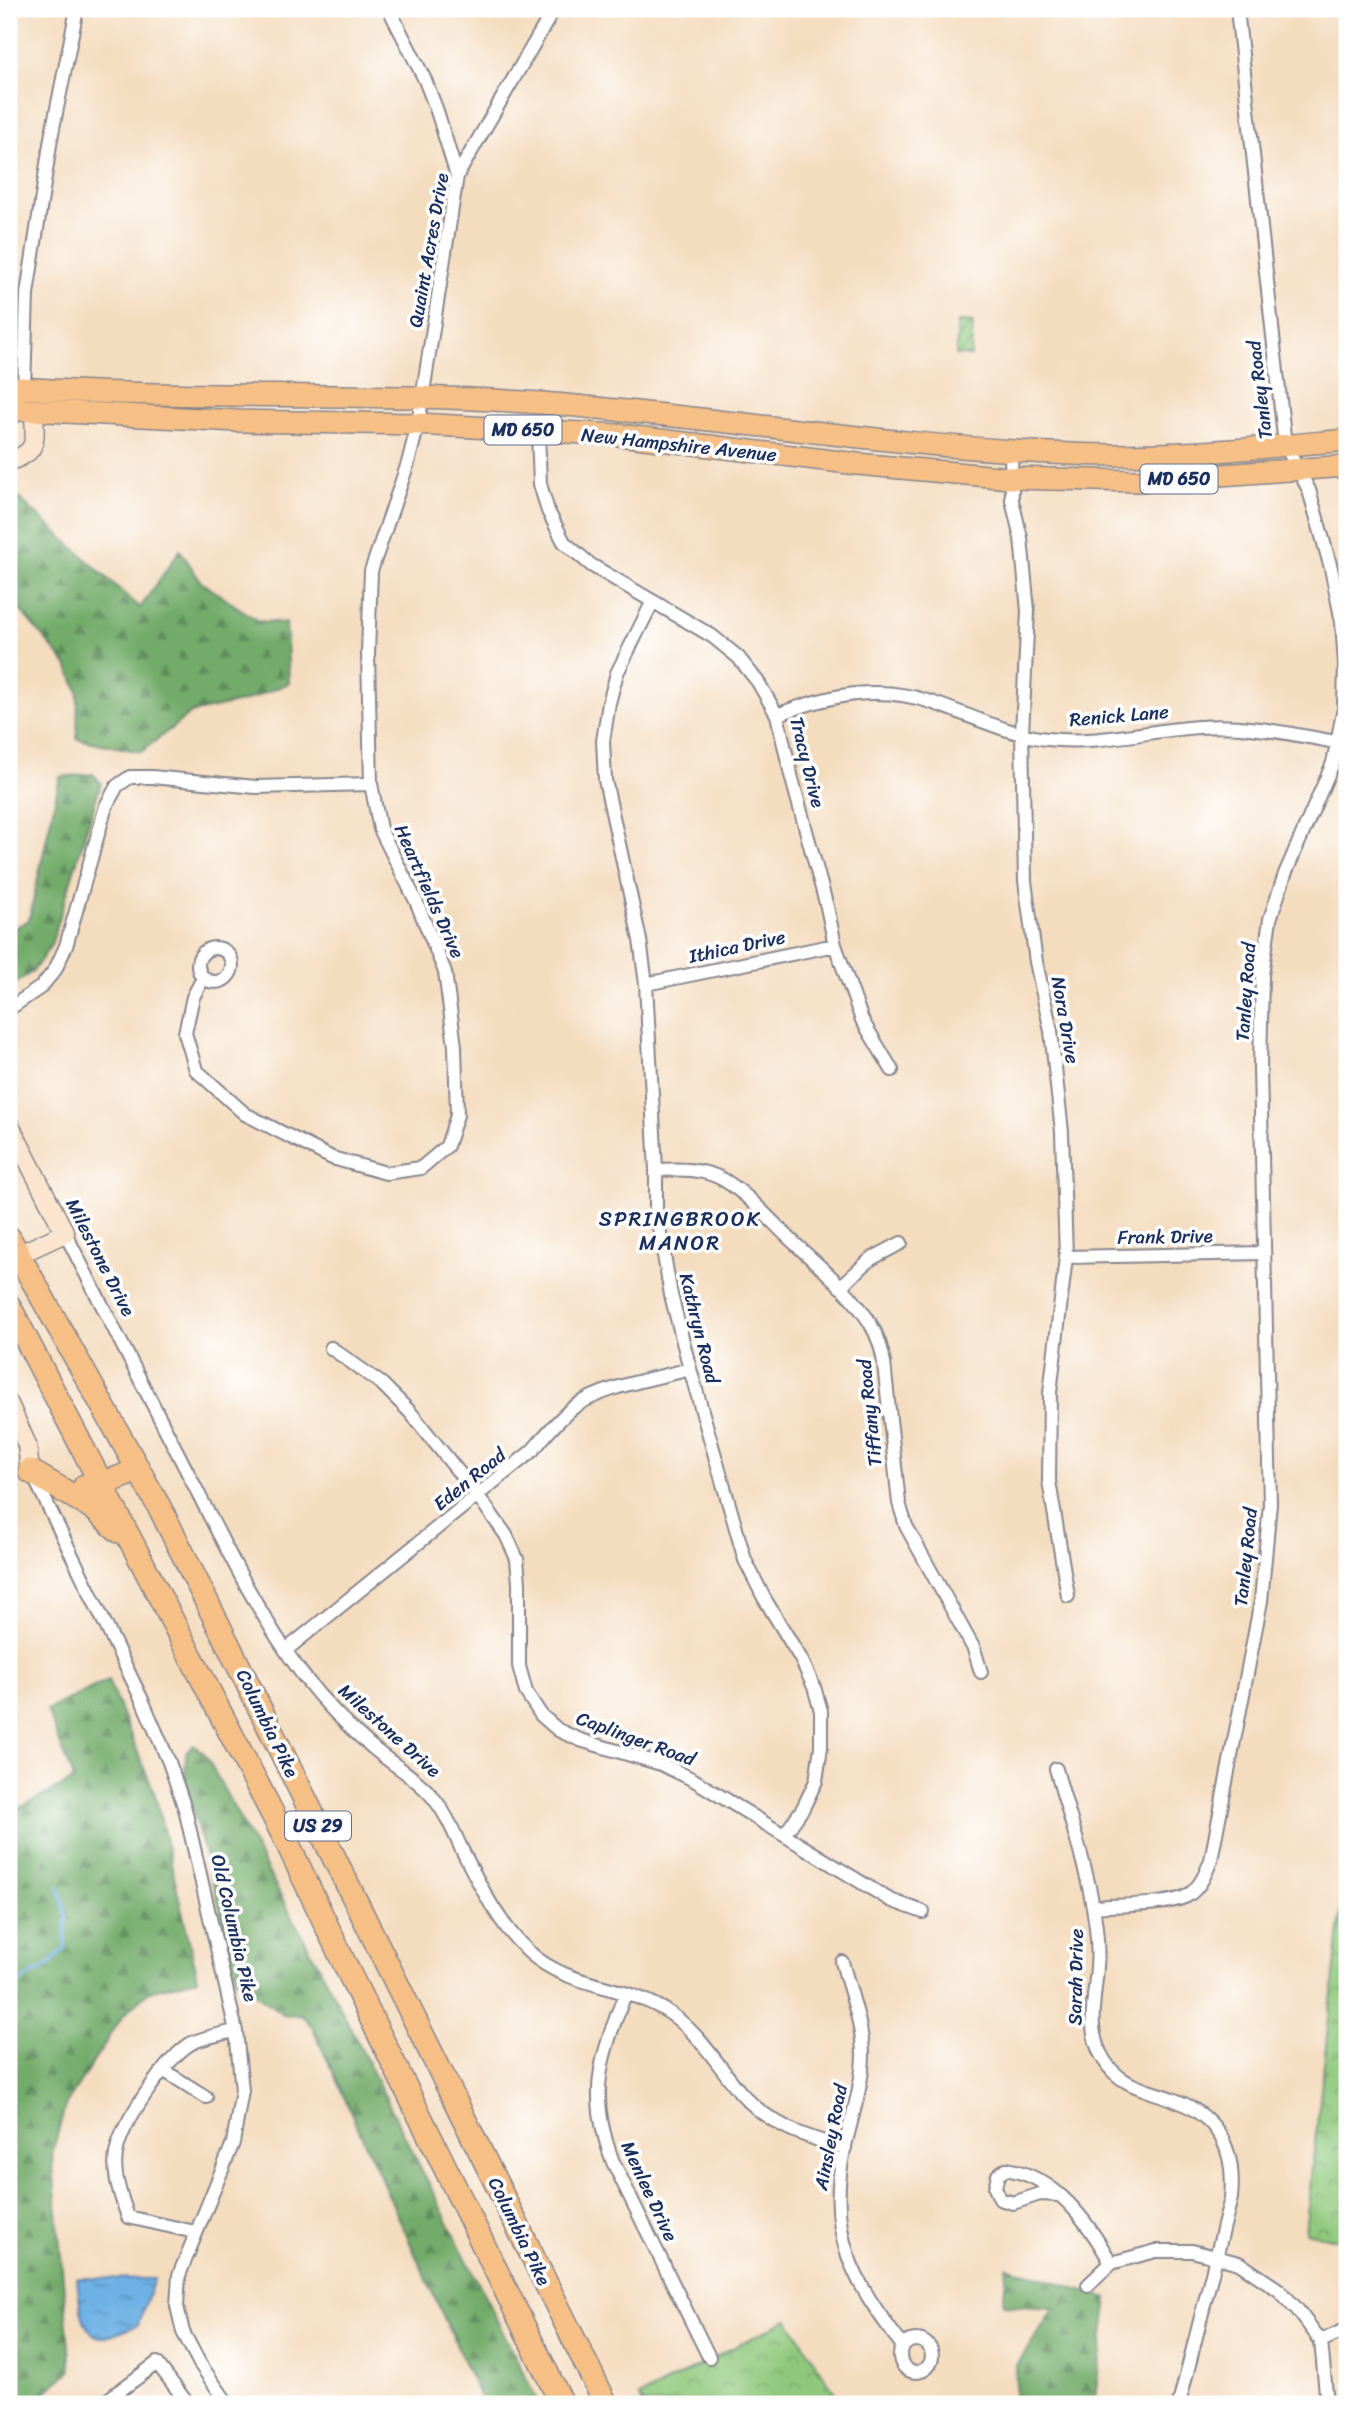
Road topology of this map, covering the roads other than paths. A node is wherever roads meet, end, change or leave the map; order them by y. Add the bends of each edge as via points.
1 (77, 9) edge
2 (389, 9) edge
3 (554, 9) edge
4 (1237, 9) edge
5 (457, 176) junction
6 (422, 397) junction
7 (16, 402) edge
8 (706, 418) junction
9 (418, 425) junction
10 (538, 431) junction
11 (1347, 440) edge
12 (703, 444) junction
13 (1285, 445) junction
14 (1011, 451) junction
15 (9, 461) edge
16 (1347, 466) edge
17 (1298, 470) junction
18 (1010, 478) junction
19 (652, 603) junction
20 (777, 715) junction
21 (1022, 733) junction
22 (1342, 743) edge
23 (371, 784) junction
24 (835, 945) junction
25 (203, 978) dead end
26 (646, 984) junction
27 (9, 1009) edge
28 (892, 1070) dead end
29 (9, 1124) edge
30 (656, 1170) junction
31 (65, 1233) junction
32 (901, 1243) dead end
33 (12, 1250) edge
34 (1264, 1253) junction
35 (1066, 1257) junction
36 (840, 1287) junction
37 (9, 1306) edge
38 (331, 1348) dead end
39 (690, 1369) junction
40 (9, 1404) edge
41 (9, 1434) edge
42 (138, 1468) junction
43 (39, 1475) junction
44 (100, 1484) junction
45 (478, 1496) junction
46 (132, 1542) junction
47 (1068, 1596) dead end
48 (286, 1650) junction
49 (981, 1672) dead end
50 (1056, 1769) dead end
51 (785, 1834) junction
52 (1094, 1907) junction
53 (923, 1912) dead end
54 (842, 1962) dead end
55 (625, 1994) junction
56 (236, 2031) junction
57 (163, 2070) junction
58 (206, 2097) dead end
59 (845, 2148) junction
60 (1058, 2195) dead end
61 (195, 2232) junction
62 (1216, 2255) junction
63 (1111, 2263) junction
64 (1088, 2285) dead end
65 (1347, 2329) edge
66 (1321, 2341) junction
67 (904, 2346) dead end
68 (709, 2357) dead end
69 (102, 2404) edge
70 (188, 2404) edge
71 (228, 2404) edge
72 (562, 2404) edge
73 (606, 2404) edge
74 (1179, 2404) edge
75 (1327, 2404) edge

1 - 7 street via 51,138
2 - 5 street via 425,80
3 - 5 street, Quaint Acres Drive
4 - 13 street, Tanley Road
5 - 6 street, Quaint Acres Drive
6 - 7 main road, New Hampshire Avenue / MD 650 via 101,391 93,399
6 - 8 main road, New Hampshire Avenue / MD 650
6 - 9 street, Heartfields Drive
7 - 9 main road, New Hampshire Avenue / MD 650 via 238,421
7 - 15 street via 33,445 25,456
8 - 12 main road
8 - 14 main road, New Hampshire Avenue / MD 650
9 - 10 main road, New Hampshire Avenue / MD 650
9 - 23 street, Heartfields Drive via 371,571
10 - 12 main road, New Hampshire Avenue / MD 650
10 - 19 street, Tracy Drive via 540,484 564,542
11 - 13 main road, New Hampshire Avenue / MD 650
12 - 18 main road, New Hampshire Avenue / MD 650
13 - 14 main road, New Hampshire Avenue / MD 650 via 1122,454
13 - 17 street, Tanley Road
14 - 18 street, Nora Drive
16 - 17 main road, New Hampshire Avenue / MD 650
17 - 18 main road, New Hampshire Avenue / MD 650 via 1137,481
17 - 22 street, Tanley Road via 1309,490 1342,622
18 - 21 street, Nora Drive via 1028,611
19 - 20 street, Tracy Drive via 712,636 738,657
19 - 26 street, Kathryn Road via 617,673 603,740 605,780
20 - 21 street, Renick Lane via 856,693 883,691 932,702
20 - 24 street, Tracy Drive
21 - 22 street, Renick Lane via 1104,739 1226,726
21 - 35 street, Nora Drive via 1025,881 1051,1031 1062,1132
22 - 34 street, Tanley Road via 1305,824 1270,919 1262,975 1260,1068
23 - 25 street, Heartfields Drive via 380,830 445,972 455,1046 457,1115 447,1146 421,1168 386,1173 332,1158 245,1114 196,1070 192,1058 185,1033 193,997
23 - 27 street via 256,787 130,777 117,786 106,806 55,970 41,987
24 - 26 street, Ithica Drive
24 - 28 street, Tracy Drive via 862,1020
26 - 30 street, Kathryn Road
29 - 31 street, Milestone Drive
30 - 36 street, Tiffany Road via 685,1169 724,1180 752,1201
30 - 39 street, Kathryn Road via 661,1248
31 - 33 street
31 - 48 street, Milestone Drive via 232,1560
32 - 36 street via 871,1259
33 - 42 highway, Columbia Pike / US 29
34 - 35 street, Frank Drive
34 - 52 street, Tanley Road via 1270,1504 1266,1560 1212,1860 1203,1881 1188,1895 1171,1901
35 - 47 street, Nora Drive via 1050,1392 1049,1481
36 - 49 street, Tiffany Road via 880,1342 899,1503 906,1526 974,1649
37 - 44 highway, Columbia Pike / US 29
38 - 45 street, Caplinger Road via 382,1384 410,1412
39 - 45 street, Eden Road via 601,1393 576,1406
39 - 51 street, Kathryn Road via 746,1560 801,1659 821,1711 816,1781
40 - 43 street, Old Columbia Pike
41 - 43 street, Old Columbia Pike
42 - 44 highway
42 - 73 highway, Columbia Pike / US 29
43 - 44 highway via 83,1486
43 - 46 highway via 93,1508
43 - 56 street, Old Columbia Pike via 46,1499 169,1762 185,1809
44 - 46 highway, Columbia Pike / US 29
45 - 48 street, Eden Road
45 - 51 street, Caplinger Road via 517,1559 519,1666 526,1692 541,1715 580,1740 694,1780
46 - 72 highway, Columbia Pike / US 29 via 285,1838
48 - 55 street, Milestone Drive via 322,1697 371,1746 431,1794 511,1935 552,1969
50 - 52 street, Sarah Drive
51 - 53 street, Caplinger Road via 890,1900
52 - 62 street, Sarah Drive via 1098,1957 1091,2022 1102,2058 1128,2084 1204,2116 1225,2141 1233,2179
54 - 59 street, Ainsley Road via 863,2054
55 - 59 street, Milestone Drive via 672,2014 701,2039 758,2110 779,2125
55 - 68 street, Menlee Drive via 599,2075 603,2134
56 - 57 street via 190,2044
56 - 61 street, Old Columbia Pike via 242,2078 233,2143
57 - 58 street
57 - 61 street via 129,2119 116,2150 117,2186 128,2217
59 - 67 street, Ainsley Road via 837,2199 841,2234 860,2284
60 - 63 street via 1091,2227
61 - 71 street, Old Columbia Pike via 179,2275 177,2306 183,2332
62 - 63 street via 1156,2251
62 - 66 street via 1239,2263 1279,2290
62 - 74 street, Sarah Drive
63 - 64 street
65 - 66 street
66 - 75 street
69 - 70 street via 157,2363

